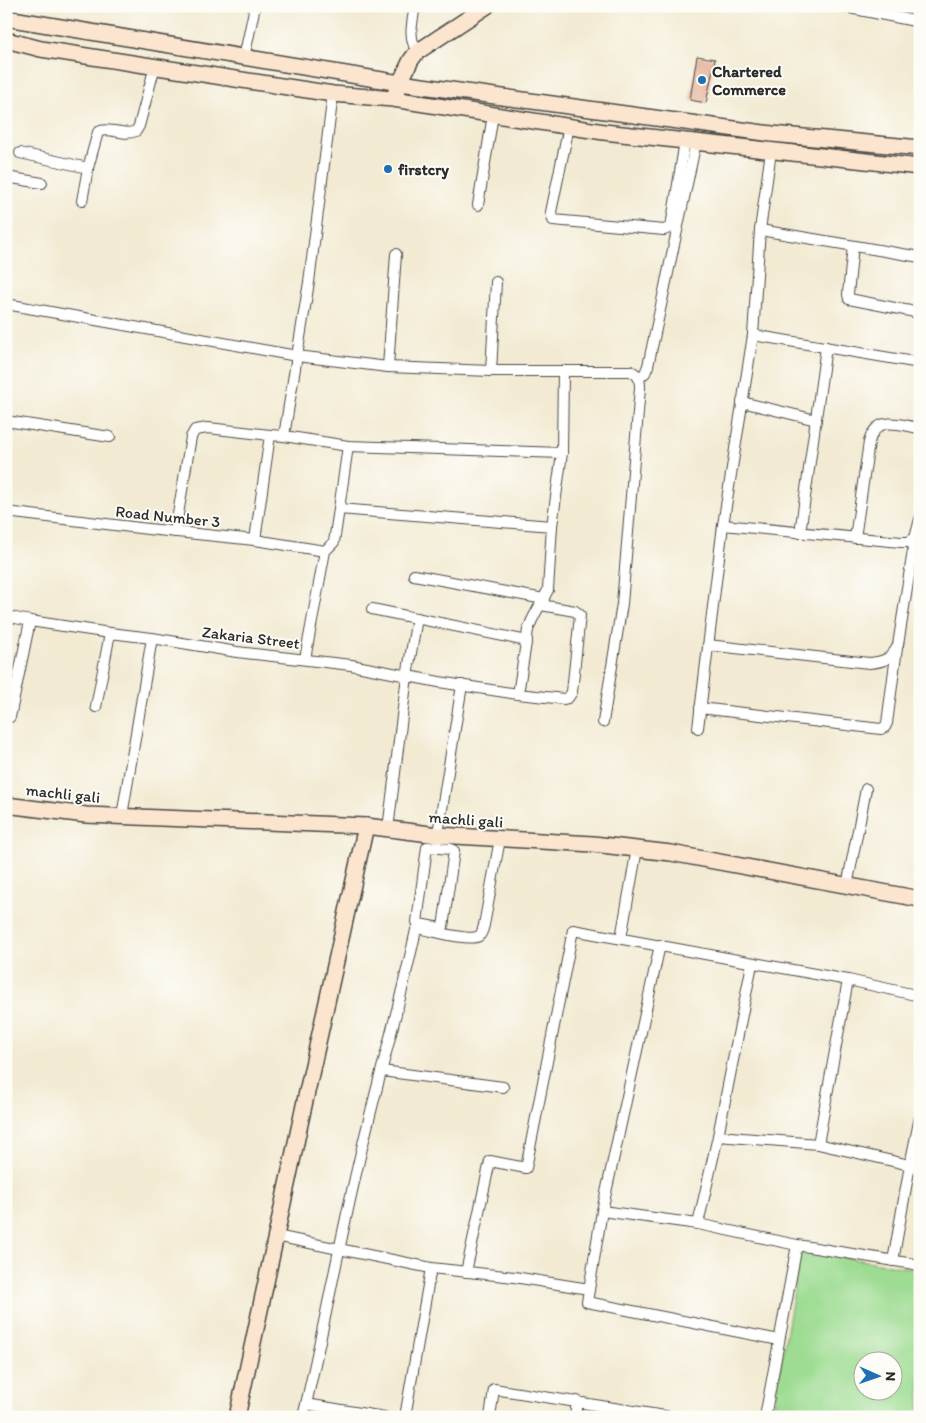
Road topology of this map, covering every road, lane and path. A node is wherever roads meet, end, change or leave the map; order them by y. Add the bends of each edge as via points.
1 (255, 6) edge
2 (416, 6) edge
3 (488, 6) edge
4 (840, 6) edge
5 (6, 18) edge
6 (920, 22) edge
7 (6, 40) edge
8 (417, 52) junction
9 (244, 58) junction
10 (155, 66) junction
11 (400, 83) junction
12 (333, 94) junction
13 (393, 99) junction
14 (493, 114) junction
15 (569, 126) junction
16 (691, 142) junction
17 (920, 148) edge
18 (771, 151) junction
19 (20, 153) dead end
20 (920, 167) edge
21 (88, 168) junction
22 (6, 177) edge
23 (42, 183) dead end
24 (82, 201) dead end
25 (478, 205) dead end
26 (760, 230) junction
27 (853, 246) junction
28 (396, 254) dead end
29 (920, 257) edge
30 (496, 282) dead end
31 (6, 304) edge
32 (920, 313) edge
33 (753, 335) junction
34 (826, 347) junction
35 (297, 356) junction
36 (920, 363) edge
37 (388, 367) junction
38 (563, 371) junction
39 (491, 372) junction
40 (639, 378) junction
41 (742, 402) junction
42 (816, 420) junction
43 (6, 421) edge
44 (920, 428) edge
45 (270, 435) junction
46 (284, 436) junction
47 (110, 437) dead end
48 (348, 446) junction
49 (562, 453) junction
50 (339, 509) junction
51 (6, 512) edge
52 (920, 519) edge
53 (723, 525) junction
54 (552, 526) junction
55 (175, 532) junction
56 (800, 533) junction
57 (854, 538) junction
58 (915, 538) junction
59 (255, 540) junction
60 (326, 551) junction
61 (414, 575) dead end
62 (542, 602) junction
63 (372, 609) dead end
64 (6, 616) edge
65 (417, 618) junction
66 (30, 621) junction
67 (110, 633) junction
68 (152, 638) junction
69 (527, 641) junction
70 (708, 645) junction
71 (898, 645) junction
72 (305, 659) junction
73 (407, 676) junction
74 (462, 686) junction
75 (518, 694) junction
76 (96, 707) dead end
77 (700, 708) junction
78 (10, 717) dead end
79 (603, 722) dead end
80 (698, 728) dead end
81 (866, 788) dead end
82 (6, 805) edge
83 (122, 816) junction
84 (366, 826) junction
85 (388, 828) junction
86 (500, 839) junction
87 (437, 841) junction
88 (637, 849) junction
89 (847, 886) junction
90 (920, 899) edge
91 (423, 927) junction
92 (621, 938) junction
93 (660, 945) junction
94 (752, 964) junction
95 (848, 980) junction
96 (920, 996) edge
97 (382, 1071) junction
98 (503, 1087) dead end
99 (920, 1117) edge
100 (718, 1136) junction
101 (818, 1144) junction
102 (915, 1166) edge
103 (602, 1211) junction
104 (698, 1224) junction
105 (276, 1236) junction
106 (797, 1245) junction
107 (340, 1250) junction
108 (893, 1261) junction
109 (920, 1265) edge
110 (431, 1268) junction
111 (466, 1272) junction
112 (589, 1289) junction
113 (779, 1340) junction
114 (577, 1402) junction
115 (306, 1404) junction
116 (237, 1417) edge
117 (303, 1417) edge
118 (384, 1417) edge
119 (405, 1417) edge
120 (490, 1417) edge
121 (575, 1417) edge
122 (671, 1417) edge
123 (765, 1417) edge

1 - 9 street
2 - 8 street via 411,34
3 - 8 main road
4 - 6 street
5 - 9 main road
7 - 10 main road via 41,49
8 - 11 main road
9 - 11 main road
10 - 12 main road
10 - 21 street via 136,131 98,132
11 - 13 main road
11 - 17 main road via 772,134
12 - 13 main road
12 - 35 street
13 - 14 main road
14 - 15 main road
14 - 25 street
15 - 16 main road
15 - 16 street via 551,212 553,220 669,228
16 - 18 main road
16 - 40 street via 648,366
18 - 20 main road
18 - 26 street
19 - 21 street
21 - 24 street
22 - 23 street
26 - 27 street
26 - 33 street
27 - 29 street
27 - 32 street via 849,299
28 - 37 street
30 - 39 street
31 - 35 street
33 - 34 street
33 - 41 street
34 - 36 street
34 - 42 street
35 - 37 street
35 - 46 street
37 - 39 street
38 - 39 street
38 - 40 street via 630,371
38 - 49 street
40 - 79 street via 622,604
41 - 42 street
41 - 53 street
42 - 56 street
43 - 47 street
44 - 57 street via 889,424 878,426 871,434
45 - 46 street
45 - 55 street via 208,428 195,430 191,437
45 - 59 street
46 - 48 street
48 - 49 street
48 - 50 street
49 - 54 street
50 - 54 street
50 - 60 street via 334,542
51 - 55 street, Road Number 3
52 - 58 street
53 - 56 street
53 - 70 street
54 - 62 street via 549,585
55 - 59 street, Road Number 3
56 - 57 street
57 - 58 street via 908,542
58 - 71 street
59 - 60 street, Road Number 3
60 - 72 street
61 - 62 street
62 - 69 street via 532,620
62 - 75 street, Zakaria Street via 575,611 580,616 572,692 564,699
63 - 65 street
64 - 66 street, Zakaria Street
65 - 69 street
65 - 73 street
66 - 67 street, Zakaria Street
66 - 78 street
67 - 68 street, Zakaria Street
67 - 76 street
68 - 72 street, Zakaria Street
68 - 83 street
69 - 75 street
70 - 71 street via 869,663 885,661
70 - 77 street
71 - 77 street via 887,723 882,729
72 - 73 street, Zakaria Street
73 - 74 street, Zakaria Street
73 - 85 street
74 - 75 street, Zakaria Street
74 - 87 street
77 - 80 street
81 - 89 street
82 - 83 main road, machli gali
83 - 84 main road, machli gali
84 - 85 main road, machli gali
84 - 105 main road
85 - 87 main road, machli gali
86 - 87 main road, machli gali
86 - 88 main road, machli gali
86 - 91 street via 480,935 465,938
87 - 91 street via 427,848 417,922
87 - 91 street via 454,851 442,927
88 - 89 main road, machli gali
88 - 92 street
89 - 90 main road, machli gali
91 - 97 street via 416,930
92 - 93 street
92 - 111 street via 573,930 526,1168 490,1161
93 - 94 street
93 - 103 street
94 - 95 street
94 - 100 street
95 - 96 street
95 - 101 street
97 - 98 street
97 - 107 street
99 - 102 street
100 - 101 street
100 - 104 street
101 - 102 street
102 - 108 street
103 - 104 street
103 - 112 street
104 - 106 street
105 - 107 street
105 - 116 main road
106 - 108 street
106 - 113 street
107 - 110 street
107 - 115 street
108 - 109 street
110 - 111 street
110 - 119 street
111 - 112 street
112 - 113 street via 587,1302
113 - 123 street
114 - 120 street via 494,1389
114 - 121 street
114 - 122 street
115 - 117 street
115 - 118 street

